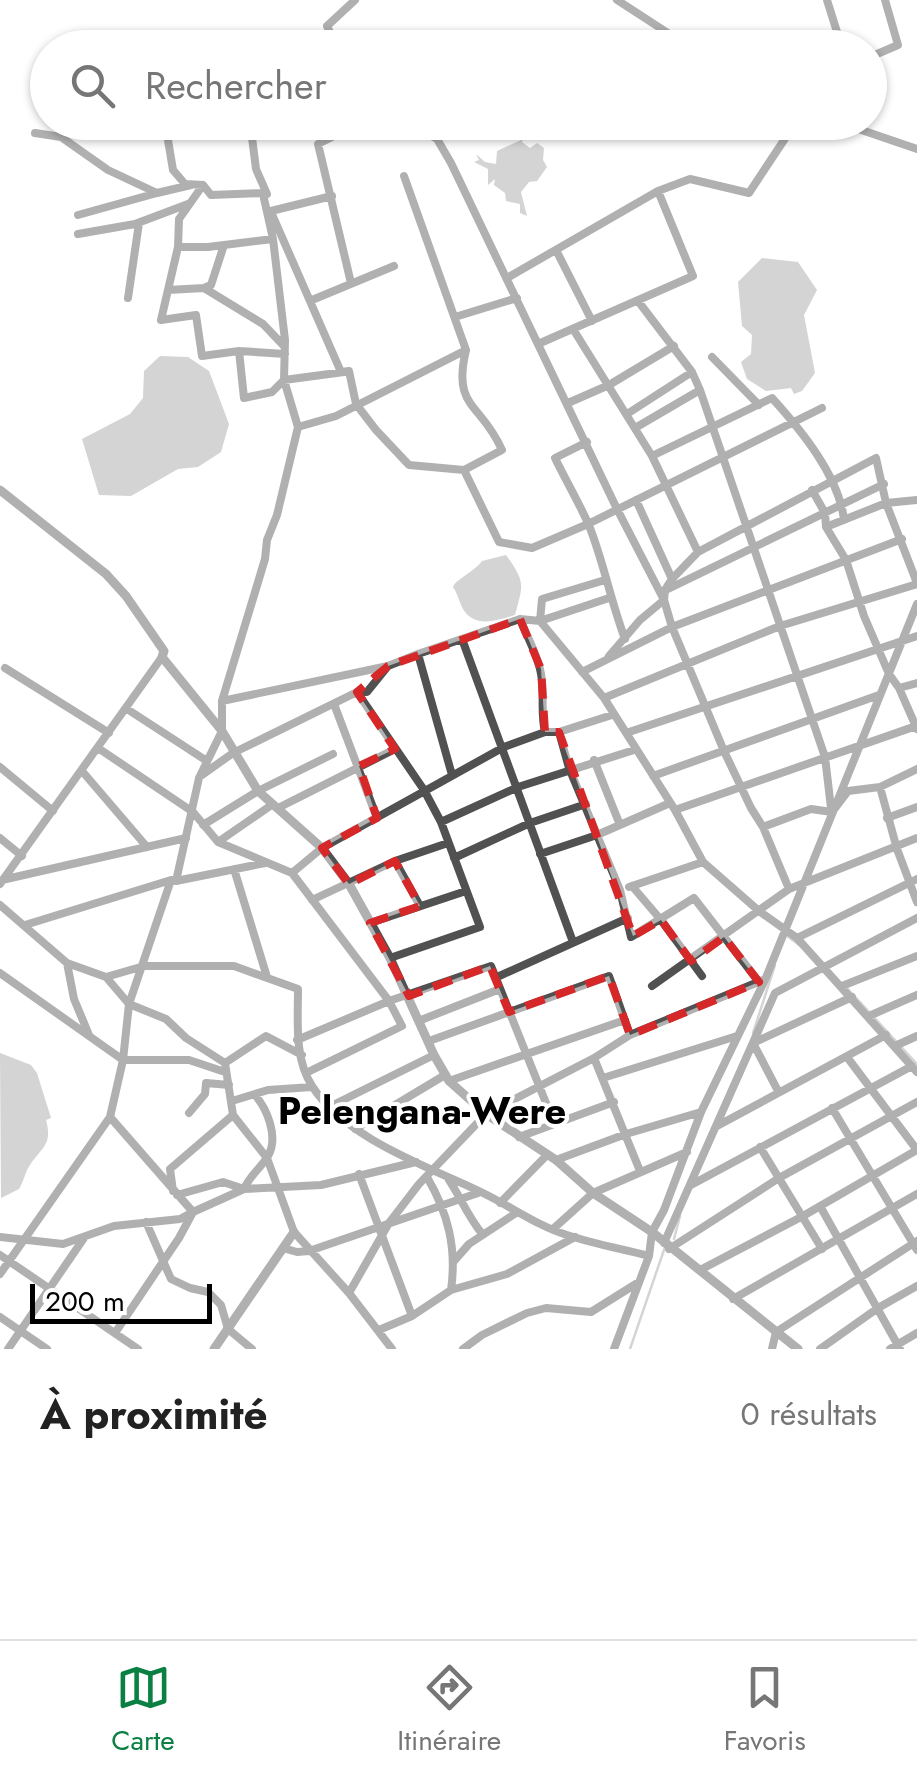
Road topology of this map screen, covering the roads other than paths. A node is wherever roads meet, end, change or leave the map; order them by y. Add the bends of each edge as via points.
1 (355, 0) edge
2 (617, 0) edge
3 (827, 0) edge
4 (886, 0) edge
5 (329, 30) edge
6 (664, 30) edge
7 (836, 30) edge
8 (887, 49) edge
9 (887, 139) edge
10 (64, 140) edge
11 (168, 140) edge
12 (252, 140) edge
13 (326, 140) edge
14 (438, 140) edge
15 (784, 140) edge
16 (917, 149) edge
17 (404, 176) dead end
18 (191, 185) junction
19 (203, 185) junction
20 (658, 191) junction
21 (157, 193) junction
22 (265, 194) junction
23 (332, 196) junction
24 (190, 203) junction
25 (271, 210) junction
26 (78, 215) dead end
27 (139, 223) junction
28 (78, 234) dead end
29 (273, 239) junction
30 (224, 245) junction
31 (178, 246) junction
32 (556, 250) junction
33 (394, 266) dead end
34 (507, 278) junction
35 (350, 283) junction
36 (204, 288) junction
37 (168, 290) junction
38 (128, 298) dead end
39 (517, 298) junction
40 (312, 300) junction
41 (638, 301) junction
42 (455, 317) junction
43 (592, 320) junction
44 (572, 329) junction
45 (538, 344) junction
46 (674, 346) junction
47 (466, 350) junction
48 (285, 351) junction
49 (239, 352) junction
50 (712, 357) dead end
51 (350, 370) junction
52 (692, 372) junction
53 (284, 380) junction
54 (609, 385) junction
55 (700, 390) junction
56 (568, 403) junction
57 (356, 404) junction
58 (760, 405) junction
59 (822, 408) dead end
60 (627, 414) junction
61 (794, 422) junction
62 (298, 427) junction
63 (635, 428) junction
64 (712, 428) junction
65 (587, 442) junction
66 (652, 456) junction
67 (723, 457) junction
68 (464, 470) junction
69 (831, 481) junction
70 (884, 484) junction
71 (666, 486) junction
72 (0, 490) edge
73 (812, 490) junction
74 (636, 500) junction
75 (917, 500) edge
76 (886, 503) junction
77 (842, 506) junction
78 (617, 509) junction
79 (825, 513) junction
80 (844, 520) junction
81 (588, 524) junction
82 (826, 527) junction
83 (746, 528) junction
84 (902, 539) junction
85 (753, 546) junction
86 (698, 552) junction
87 (846, 560) junction
88 (672, 579) junction
89 (605, 580) junction
90 (917, 584) edge
91 (666, 590) junction
92 (768, 590) junction
93 (917, 596) edge
94 (610, 598) junction
95 (664, 600) junction
96 (858, 600) junction
97 (917, 605) edge
98 (520, 619) junction
99 (540, 620) junction
100 (780, 626) junction
101 (672, 627) junction
102 (917, 636) edge
103 (462, 639) junction
104 (626, 639) junction
105 (901, 641) junction
106 (878, 648) junction
107 (418, 654) junction
108 (609, 656) junction
109 (162, 657) junction
110 (688, 664) junction
111 (388, 666) junction
112 (4, 668) dead end
113 (582, 672) junction
114 (888, 674) junction
115 (797, 676) junction
116 (917, 683) edge
117 (899, 688) junction
118 (358, 692) junction
119 (880, 695) junction
120 (604, 698) junction
121 (222, 701) junction
122 (334, 704) junction
123 (705, 706) junction
124 (127, 709) junction
125 (612, 714) junction
126 (810, 720) junction
127 (917, 727) edge
128 (222, 732) junction
129 (546, 732) junction
130 (559, 732) junction
131 (109, 733) junction
132 (626, 733) junction
133 (861, 745) junction
134 (504, 747) junction
135 (98, 748) junction
136 (395, 749) junction
137 (634, 750) junction
138 (724, 751) junction
139 (233, 753) junction
140 (333, 754) dead end
141 (825, 757) junction
142 (594, 760) junction
143 (208, 761) junction
144 (359, 766) junction
145 (0, 767) edge
146 (569, 768) junction
147 (82, 771) junction
148 (916, 773) edge
149 (452, 774) junction
150 (653, 776) junction
151 (198, 778) junction
152 (880, 786) junction
153 (518, 787) junction
154 (740, 788) junction
155 (424, 790) junction
156 (258, 791) junction
157 (586, 804) junction
158 (276, 806) junction
159 (672, 807) junction
160 (917, 807) edge
161 (54, 811) junction
162 (194, 812) junction
163 (832, 812) junction
164 (377, 818) junction
165 (887, 818) junction
166 (441, 822) junction
167 (204, 824) junction
168 (530, 824) junction
169 (620, 825) junction
170 (763, 826) junction
171 (597, 835) junction
172 (0, 838) edge
173 (186, 838) junction
174 (917, 838) edge
175 (218, 842) junction
176 (448, 843) junction
177 (148, 846) junction
178 (322, 848) junction
179 (897, 848) junction
180 (540, 854) junction
181 (22, 856) junction
182 (454, 858) junction
183 (268, 862) junction
184 (395, 862) junction
185 (703, 862) junction
186 (234, 869) junction
187 (292, 873) junction
188 (173, 880) junction
189 (913, 880) edge
190 (1, 882) edge
191 (804, 883) junction
192 (349, 884) junction
193 (632, 886) junction
194 (789, 889) junction
195 (620, 890) junction
196 (466, 891) junction
197 (312, 900) junction
198 (917, 902) edge
199 (0, 904) edge
200 (420, 906) junction
201 (759, 912) junction
202 (628, 918) junction
203 (917, 918) edge
204 (662, 920) junction
205 (370, 922) junction
206 (25, 924) junction
207 (783, 931) junction
208 (724, 937) junction
209 (797, 938) junction
210 (573, 942) junction
211 (917, 956) edge
212 (390, 958) junction
213 (690, 961) junction
214 (67, 964) junction
215 (144, 966) junction
216 (821, 966) junction
217 (0, 972) edge
218 (702, 976) dead end
219 (106, 977) junction
220 (267, 977) junction
221 (495, 978) junction
222 (762, 981) junction
223 (652, 986) dead end
224 (842, 986) junction
225 (500, 990) junction
226 (917, 995) edge
227 (409, 996) junction
228 (852, 997) junction
229 (389, 1001) junction
230 (129, 1004) junction
231 (509, 1012) junction
232 (869, 1016) junction
233 (420, 1020) junction
234 (625, 1020) junction
235 (630, 1035) junction
236 (886, 1035) junction
237 (89, 1036) junction
238 (739, 1036) junction
239 (917, 1036) edge
240 (297, 1040) junction
241 (428, 1040) junction
242 (753, 1043) junction
243 (894, 1046) junction
244 (526, 1052) junction
245 (302, 1055) junction
246 (434, 1055) junction
247 (847, 1057) junction
248 (594, 1058) junction
249 (123, 1060) junction
250 (225, 1068) junction
251 (914, 1069) edge
252 (306, 1073) junction
253 (447, 1078) junction
254 (603, 1078) junction
255 (229, 1085) junction
256 (538, 1086) junction
257 (312, 1087) junction
258 (869, 1087) junction
259 (778, 1091) junction
260 (255, 1095) junction
261 (232, 1101) junction
262 (614, 1102) junction
263 (917, 1102) edge
264 (331, 1106) junction
265 (832, 1108) junction
266 (700, 1112) junction
267 (188, 1113) dead end
268 (486, 1114) junction
269 (233, 1116) junction
270 (110, 1117) junction
271 (891, 1118) junction
272 (554, 1123) junction
273 (716, 1126) junction
274 (356, 1129) junction
275 (626, 1134) junction
276 (520, 1137) junction
277 (850, 1137) junction
278 (760, 1147) junction
279 (917, 1150) edge
280 (686, 1152) junction
281 (267, 1158) junction
282 (551, 1158) junction
283 (416, 1162) junction
284 (640, 1171) junction
285 (359, 1174) junction
286 (430, 1174) junction
287 (871, 1176) junction
288 (447, 1178) junction
289 (779, 1178) junction
290 (690, 1185) junction
291 (276, 1188) junction
292 (244, 1189) junction
293 (480, 1192) junction
294 (175, 1193) junction
295 (593, 1193) junction
296 (917, 1194) edge
297 (462, 1199) junction
298 (500, 1203) junction
299 (444, 1206) junction
300 (820, 1206) junction
301 (892, 1210) junction
302 (193, 1212) junction
303 (516, 1212) junction
304 (803, 1216) junction
305 (146, 1222) junction
306 (384, 1228) junction
307 (553, 1230) junction
308 (294, 1232) junction
309 (652, 1232) junction
310 (483, 1235) junction
311 (0, 1237) edge
312 (575, 1237) junction
313 (84, 1238) junction
314 (25, 1239) junction
315 (837, 1241) junction
316 (916, 1244) edge
317 (667, 1246) junction
318 (283, 1248) junction
319 (822, 1249) junction
320 (309, 1251) junction
321 (0, 1255) edge
322 (649, 1256) junction
323 (454, 1261) junction
324 (8, 1262) junction
325 (163, 1262) junction
326 (700, 1270) junction
327 (0, 1274) edge
328 (858, 1276) junction
329 (639, 1282) junction
330 (917, 1286) edge
331 (50, 1288) junction
332 (451, 1290) junction
333 (349, 1293) junction
334 (733, 1299) junction
335 (878, 1308) junction
336 (412, 1316) junction
337 (0, 1317) edge
338 (228, 1329) junction
339 (21, 1330) junction
340 (379, 1330) junction
341 (776, 1332) junction
342 (115, 1333) junction
343 (917, 1333) edge
344 (388, 1346) edge
345 (896, 1347) edge
346 (8, 1349) edge
347 (47, 1349) edge
348 (138, 1349) edge
349 (214, 1349) edge
350 (252, 1349) edge
351 (463, 1349) edge
352 (614, 1349) edge
353 (772, 1349) edge
354 (798, 1349) edge
355 (820, 1349) edge

1 - 5 street
2 - 6 street
3 - 7 street
4 - 8 street via 898,45
9 - 16 street
10 - 21 street
11 - 18 street via 174,170
12 - 22 street
13 - 23 street via 318,144
14 - 34 street
15 - 20 street via 749,193 690,179
17 - 42 street
18 - 19 street
18 - 21 street
19 - 22 street via 211,195
19 - 24 street
20 - 32 street
20 - 41 street via 693,276
21 - 26 street
22 - 25 street
22 - 29 street
23 - 25 street
23 - 35 street
24 - 27 street
24 - 31 street via 180,219
25 - 40 street
27 - 28 street
27 - 38 street
29 - 30 street
29 - 48 street
30 - 31 street
30 - 36 street via 211,285
31 - 37 street
32 - 34 street
32 - 43 street
33 - 35 street
34 - 39 street
35 - 40 street
36 - 37 street
36 - 48 street via 263,324
37 - 49 street via 161,320 196,316 202,356
39 - 42 street
39 - 45 street
40 - 51 street via 340,372
41 - 43 street
41 - 46 street
42 - 47 street
43 - 44 street
44 - 45 street
44 - 54 street
45 - 56 street
46 - 52 street
46 - 54 street
47 - 57 street
47 - 68 street via 460,375 465,399 491,425 502,450
48 - 49 street
48 - 53 street
49 - 53 street via 244,398 272,392
50 - 58 street
51 - 53 street
51 - 57 street
52 - 55 street
52 - 60 street
53 - 62 street
54 - 56 street
54 - 60 street
55 - 63 street
55 - 64 street
56 - 65 street
57 - 62 street
57 - 68 street via 409,465
58 - 61 street via 772,398
58 - 64 street
59 - 61 street
60 - 63 street
61 - 67 street
61 - 69 street
62 - 121 street
63 - 66 street
64 - 66 street
64 - 67 street
65 - 78 street
65 - 81 street via 555,458
66 - 71 street
67 - 71 street
67 - 83 street
68 - 81 street via 500,542 532,548
69 - 70 street via 876,458
69 - 73 street
69 - 77 street
70 - 76 street
70 - 77 street
71 - 74 street
71 - 86 street
72 - 109 street via 106,574 164,650
73 - 79 street
73 - 83 street
74 - 78 street
74 - 88 street
75 - 76 street
76 - 80 street
76 - 84 street
77 - 79 street
77 - 80 street
78 - 81 street
78 - 95 street
79 - 82 street
79 - 85 street
80 - 82 street
81 - 89 street
82 - 87 street
83 - 85 street
83 - 86 street
84 - 87 street
84 - 90 street
85 - 91 street
85 - 92 street
86 - 88 street
87 - 92 street
87 - 96 street
88 - 91 street
89 - 94 street
89 - 99 street via 542,599
90 - 96 street
91 - 95 street
92 - 100 street
92 - 101 street
93 - 97 street
94 - 99 street
94 - 104 street
95 - 101 street
95 - 104 street
96 - 100 street
96 - 106 street
97 - 105 street
98 - 99 street
98 - 103 street
98 - 129 street via 541,669
99 - 113 street
100 - 110 street
100 - 115 street
101 - 108 street
101 - 110 street
102 - 105 street
103 - 107 street
103 - 134 street
104 - 108 street
105 - 106 street
105 - 114 street
106 - 114 street
106 - 115 street
107 - 111 street
107 - 149 street
108 - 113 street
109 - 124 street
109 - 128 street
110 - 120 street
110 - 123 street
111 - 118 street via 367,692
111 - 121 street
112 - 131 street
113 - 120 street
114 - 117 street
114 - 119 street
115 - 123 street
115 - 126 street
116 - 117 street
117 - 127 street
118 - 122 street
118 - 136 street
119 - 126 street
119 - 133 street
120 - 125 street
121 - 128 street
122 - 139 street
122 - 144 street
123 - 132 street
123 - 138 street
124 - 131 street
124 - 143 street
125 - 130 street
125 - 132 street
126 - 138 street
126 - 141 street
127 - 133 street
128 - 139 street
128 - 143 street
129 - 130 street
129 - 134 street
130 - 146 street
131 - 135 street
132 - 137 street
133 - 141 street
133 - 163 street
134 - 149 street
134 - 153 street
135 - 147 street
135 - 162 street
136 - 144 street
136 - 155 street
137 - 142 street
137 - 150 street
138 - 150 street
138 - 154 street
139 - 151 street
139 - 156 street
140 - 156 street
141 - 154 street
141 - 163 street
142 - 146 street
142 - 169 street
143 - 151 street
144 - 158 street
144 - 164 street
145 - 161 street
146 - 153 street
146 - 157 street
147 - 161 street
147 - 177 street
148 - 152 street
149 - 155 street
150 - 159 street
151 - 162 street
152 - 163 street via 848,791
152 - 165 street
153 - 166 street
153 - 168 street
154 - 159 street
154 - 170 street
155 - 164 street
155 - 166 street
156 - 158 street
156 - 167 street
157 - 168 street
157 - 171 street
158 - 175 street
158 - 178 street
159 - 169 street
159 - 185 street
160 - 165 street
161 - 181 street
162 - 167 street
162 - 173 street
163 - 170 street via 811,809
163 - 191 street
164 - 178 street
165 - 179 street
166 - 176 street
167 - 175 street
168 - 180 street
168 - 182 street
169 - 171 street
170 - 194 street
171 - 180 street
171 - 195 street
172 - 181 street
173 - 177 street
173 - 188 street
174 - 179 street
175 - 183 street
176 - 182 street
176 - 184 street
177 - 190 street
178 - 187 street
178 - 192 street
179 - 189 street
179 - 191 street
180 - 210 street
181 - 190 street
182 - 196 street
183 - 186 street
183 - 187 street
184 - 192 street
184 - 200 street
185 - 193 street
185 - 201 street
186 - 188 street
186 - 220 street
187 - 197 street
188 - 206 street
188 - 215 street
189 - 198 street
189 - 209 street
191 - 194 street
191 - 207 street
192 - 197 street
192 - 205 street
193 - 195 street
193 - 204 street
194 - 201 street
195 - 202 street
196 - 200 street
196 - 212 street via 480,927
197 - 229 street
199 - 206 street
200 - 205 street
201 - 207 street
201 - 208 street
202 - 204 street via 631,937
202 - 210 street
203 - 216 street
204 - 208 street via 694,898
204 - 213 street
205 - 212 street
206 - 214 street
207 - 209 street
207 - 222 street
208 - 213 street
208 - 222 street
209 - 216 street
210 - 221 street
211 - 224 street
212 - 227 street
213 - 218 street
213 - 223 street
214 - 219 street
214 - 237 street
215 - 219 street
215 - 220 street via 234,966
215 - 230 street
216 - 224 street
216 - 242 street via 775,992
217 - 237 street
219 - 230 street
220 - 240 street via 298,989
221 - 225 street
221 - 227 street via 491,966
222 - 235 street
222 - 238 street
224 - 228 street
225 - 231 street
225 - 233 street
226 - 232 street
227 - 229 street
227 - 233 street
228 - 232 street
228 - 242 street
229 - 240 street
229 - 252 street via 402,1026
230 - 249 street
230 - 250 street via 166,1018
231 - 234 street via 609,976
231 - 241 street
231 - 244 street
232 - 236 street
233 - 241 street
234 - 235 street
234 - 244 street
235 - 248 street
236 - 243 street
236 - 247 street
237 - 249 street
238 - 254 street
238 - 266 street
239 - 243 street
240 - 245 street
241 - 246 street
242 - 259 street
242 - 273 street
243 - 251 street
244 - 253 street
244 - 256 street
245 - 250 street via 266,1036
245 - 252 street
246 - 253 street
246 - 264 street
247 - 258 street
247 - 259 street
248 - 254 street
248 - 256 street
249 - 250 street via 190,1060
249 - 270 street
250 - 255 street
251 - 258 street
252 - 257 street
253 - 268 street
253 - 274 street
254 - 262 street
255 - 261 street
255 - 267 street via 206,1084
256 - 268 street
256 - 272 street
257 - 260 street
257 - 264 street
258 - 265 street
258 - 271 street
259 - 273 street
260 - 261 street
260 - 281 street via 270,1126
261 - 269 street
262 - 272 street
262 - 275 street
263 - 271 street
264 - 274 street
265 - 277 street
265 - 278 street
266 - 275 street
266 - 280 street
268 - 276 street
268 - 286 street
269 - 281 street
269 - 294 street via 170,1169
270 - 294 street
270 - 314 street
271 - 277 street
271 - 279 street
272 - 276 street
273 - 290 street
274 - 283 street
275 - 282 street
275 - 284 street
276 - 282 street
277 - 287 street
277 - 289 street
278 - 289 street
278 - 290 street
279 - 287 street
280 - 284 street
280 - 309 street
281 - 291 street
281 - 292 street
282 - 295 street
282 - 298 street
283 - 285 street
283 - 286 street
284 - 295 street
285 - 291 street
285 - 306 street
286 - 288 street
286 - 299 street
286 - 306 street
287 - 300 street
287 - 301 street
288 - 293 street
288 - 297 street
289 - 304 street
289 - 317 street
290 - 317 street
291 - 292 street
291 - 308 street
292 - 294 street via 224,1182
292 - 302 street
293 - 297 street
293 - 298 street
294 - 302 street
295 - 307 street
295 - 309 street
296 - 301 street
297 - 299 street
297 - 310 street
298 - 303 street
299 - 306 street
299 - 323 street
300 - 304 street
300 - 315 street
301 - 315 street
301 - 316 street
302 - 305 street via 180,1220
302 - 325 street
303 - 307 street
303 - 310 street
304 - 319 street
304 - 326 street
305 - 313 street
305 - 325 street
306 - 320 street
306 - 333 street
306 - 336 street
307 - 312 street
308 - 318 street
308 - 320 street
309 - 317 street
309 - 322 street
310 - 323 street
311 - 314 street
312 - 322 street
312 - 332 street via 507,1274
313 - 314 street via 64,1244
313 - 331 street
314 - 324 street
315 - 319 street
315 - 328 street
316 - 328 street
317 - 326 street
318 - 320 street
318 - 338 street
319 - 334 street
320 - 333 street
321 - 324 street
322 - 329 street
323 - 332 street
324 - 327 street
324 - 331 street
325 - 338 street via 171,1279 208,1292 221,1305
325 - 342 street
326 - 334 street
328 - 335 street
328 - 341 street
329 - 351 street via 591,1312 527,1313
329 - 352 street
330 - 335 street
331 - 339 street
331 - 342 street
332 - 336 street
333 - 340 street
334 - 341 street
335 - 345 street
335 - 355 street
336 - 340 street
337 - 339 street
338 - 349 street
338 - 350 street
339 - 346 street
339 - 347 street
340 - 344 street
341 - 353 street
341 - 354 street
342 - 348 street
343 - 345 street

